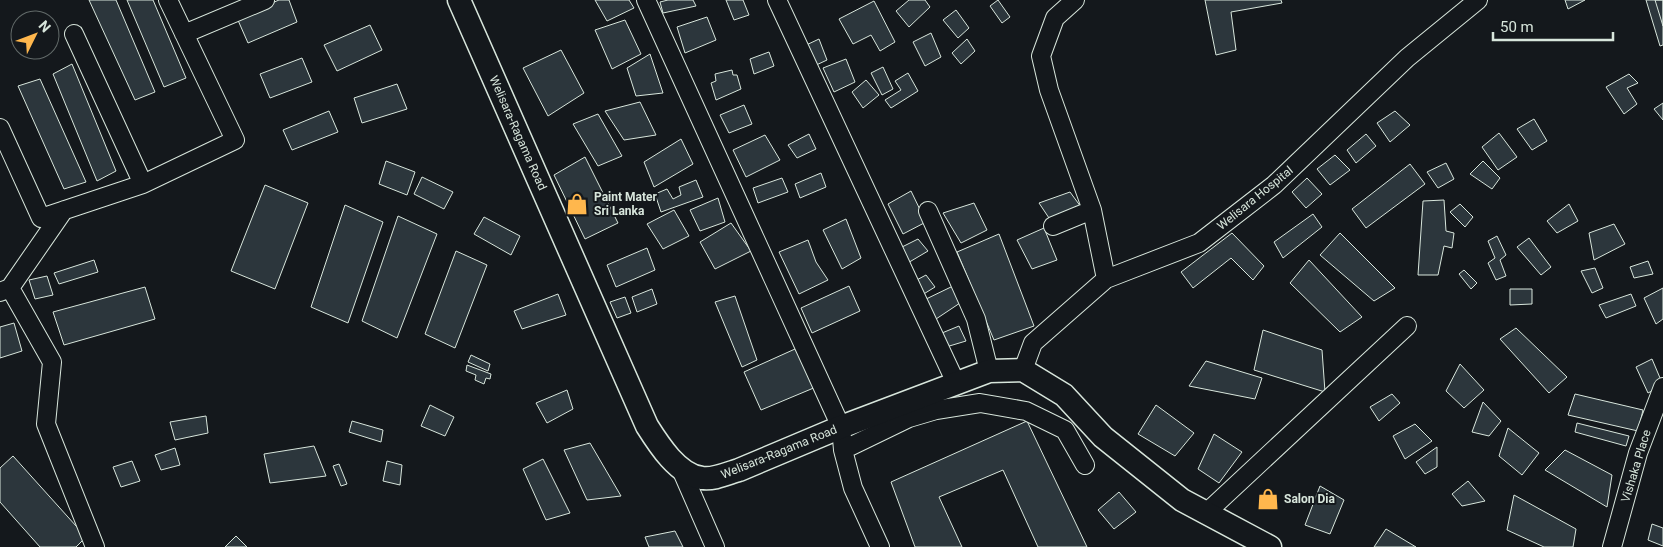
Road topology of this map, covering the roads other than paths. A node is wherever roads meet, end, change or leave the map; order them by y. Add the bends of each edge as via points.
1 (168, 0) edge
2 (265, 0) edge
3 (459, 0) edge
4 (646, 0) edge
5 (778, 0) edge
6 (1075, 0) edge
7 (1478, 0) edge
8 (74, 34) dead end
9 (184, 34) junction
10 (0, 128) edge
11 (143, 184) junction
12 (64, 210) junction
13 (928, 210) dead end
14 (1092, 210) junction
15 (1053, 226) dead end
16 (1106, 279) junction
17 (5, 290) edge
18 (1407, 326) dead end
19 (1023, 370) junction
20 (989, 371) junction
21 (956, 383) junction
22 (1663, 387) edge
23 (841, 427) junction
24 (843, 450) junction
25 (1085, 465) dead end
26 (680, 467) junction
27 (1205, 514) junction
28 (95, 547) edge
29 (715, 547) edge
30 (880, 547) edge
31 (1270, 547) edge
32 (1612, 547) edge

1 - 9 street
2 - 9 street
3 - 26 main road, Welisara-Ragama Road via 647,426 667,456
4 - 23 street
5 - 21 street
6 - 14 street via 1055,18 1041,56 1049,90
7 - 16 street, Welisara Hospital via 1407,58 1274,185 1199,243
8 - 11 street
9 - 11 street via 235,140
10 - 12 street via 41,218
11 - 12 street
12 - 17 street
13 - 20 street via 976,319
14 - 15 street
14 - 16 street
16 - 19 street, Welisara Hospital via 1033,342
17 - 28 street via 52,362 46,424
18 - 27 street
19 - 20 main road, Welisara-Ragama Road
19 - 27 main road via 1064,395 1103,437 1182,500
20 - 21 main road, Welisara-Ragama Road
21 - 23 main road, Welisara-Ragama Road
22 - 32 street, Vishaka Place via 1638,453
23 - 24 street
23 - 26 main road, Welisara-Ragama Road via 739,470 714,477 702,478
24 - 25 street via 909,418 980,403 1026,411 1065,430
24 - 30 street via 853,488
26 - 29 street
27 - 31 main road

